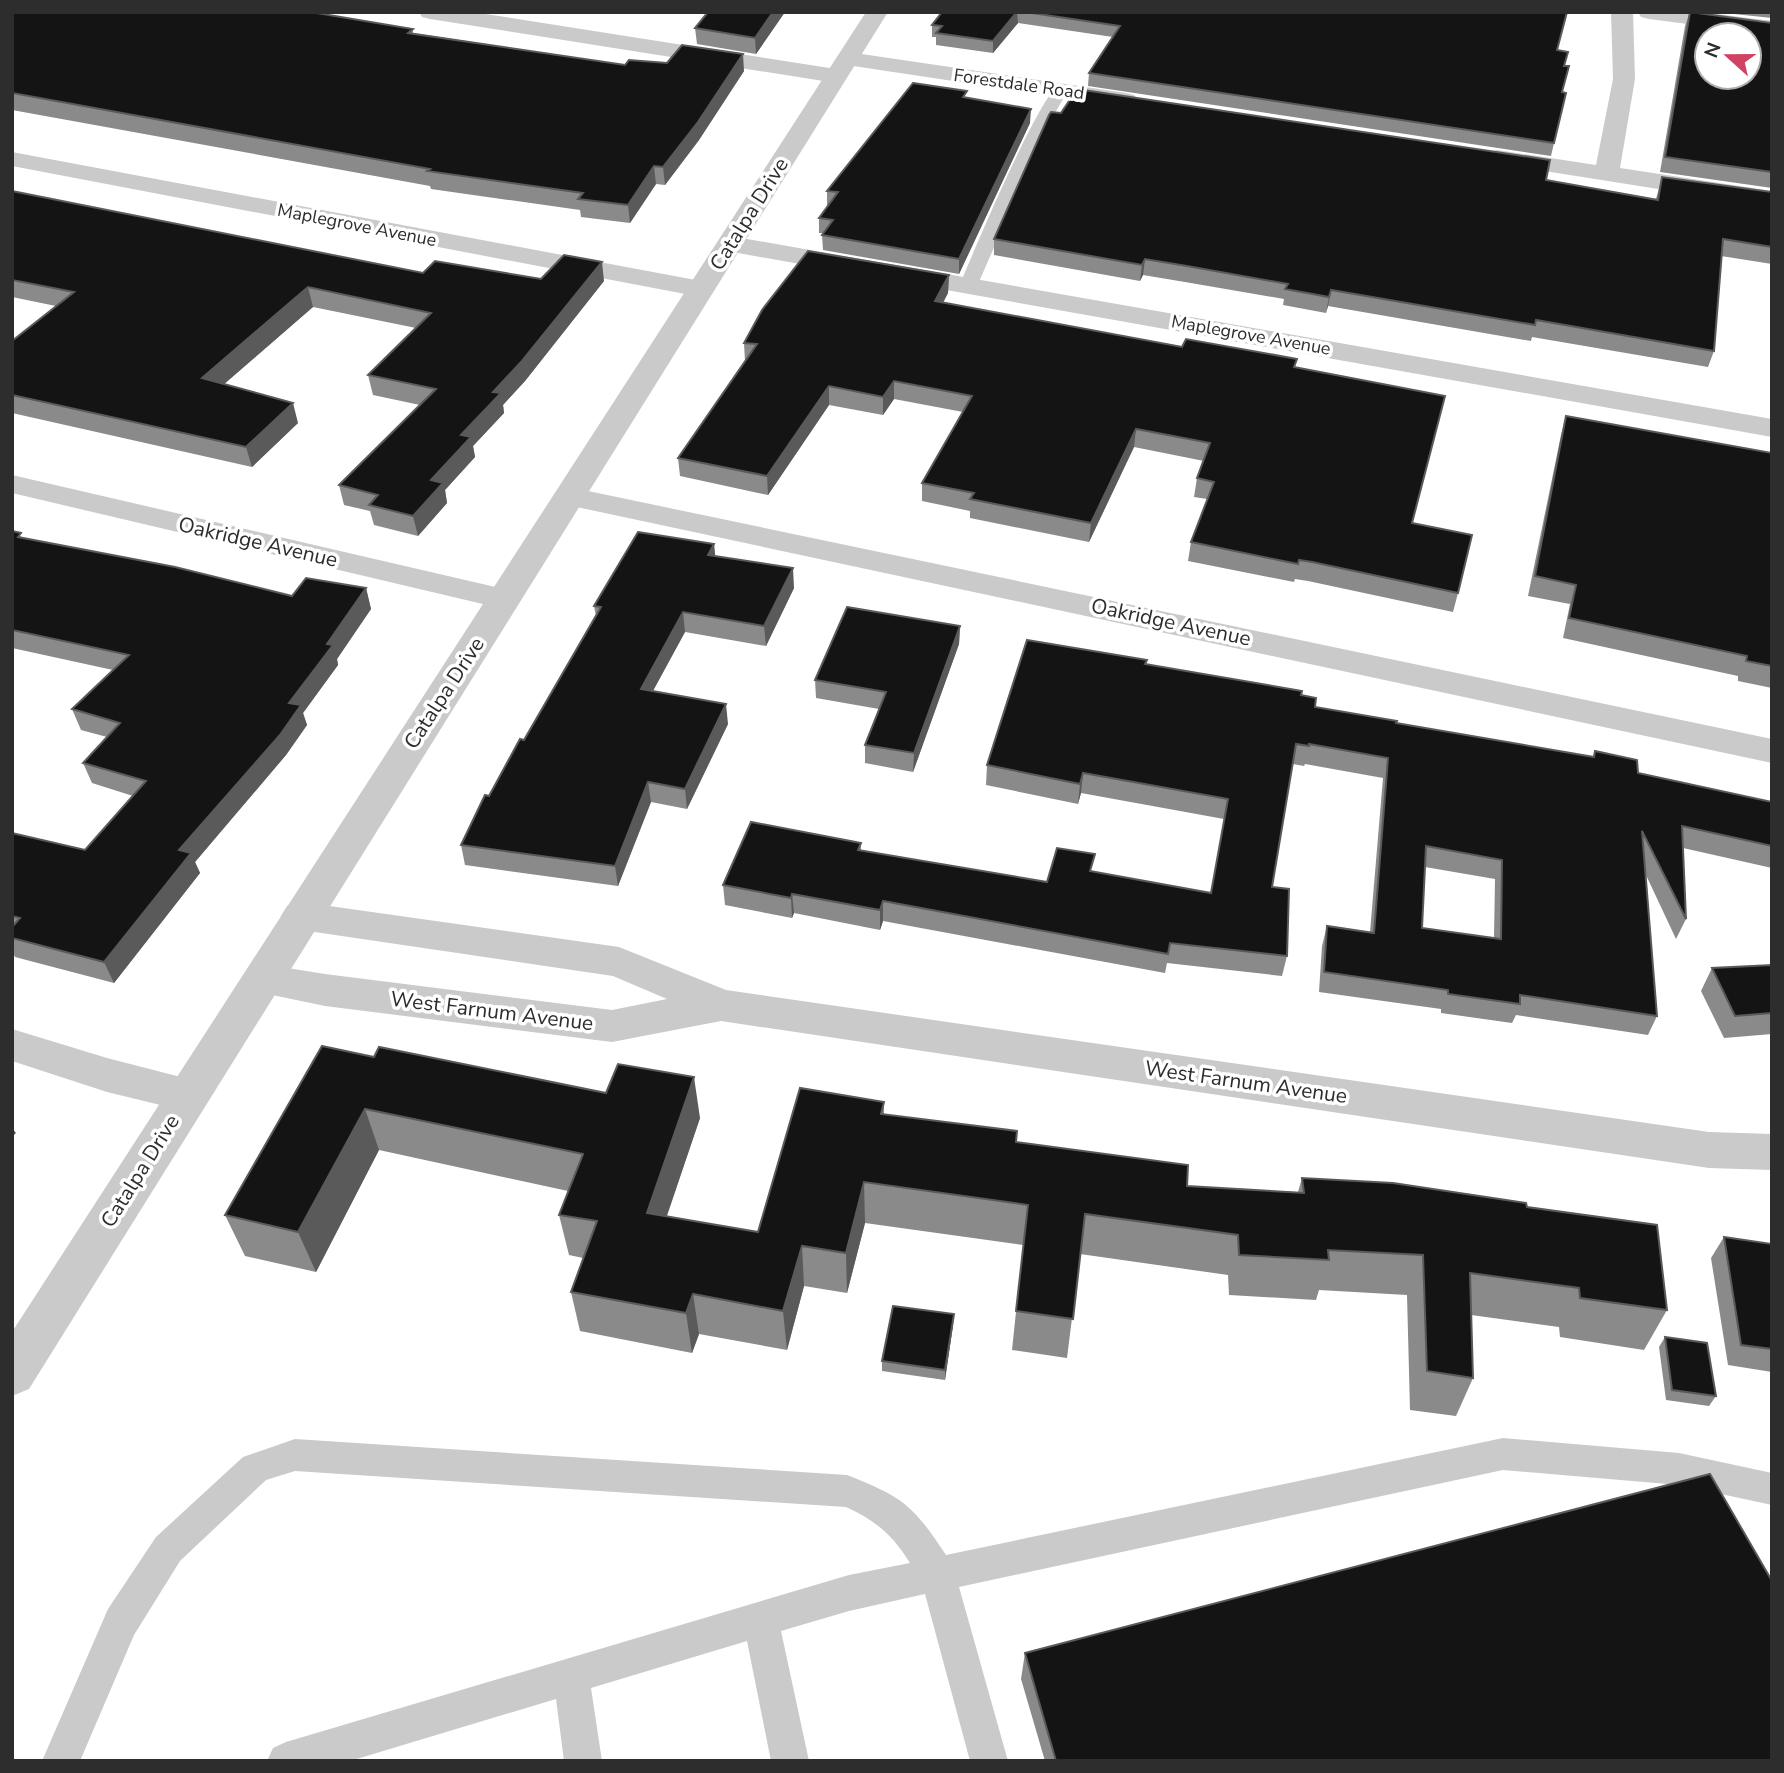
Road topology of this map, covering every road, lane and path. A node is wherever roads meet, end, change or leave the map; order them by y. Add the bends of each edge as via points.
1 (430, 12) edge
2 (877, 12) edge
3 (1622, 12) edge
4 (1649, 12) edge
5 (1772, 28) edge
6 (842, 67) junction
7 (1060, 90) junction
8 (1156, 105) edge
9 (1470, 153) edge
10 (12, 159) edge
11 (1607, 173) junction
12 (1772, 198) edge
13 (730, 244) junction
14 (968, 284) junction
15 (701, 289) junction
16 (1772, 428) edge
17 (12, 484) edge
18 (569, 496) junction
19 (504, 599) junction
20 (1772, 751) edge
21 (301, 916) junction
22 (262, 979) junction
23 (721, 1005) junction
24 (12, 1045) edge
25 (189, 1095) junction
26 (1772, 1152) edge
27 (12, 1374) edge
28 (1772, 1489) edge
29 (937, 1573) junction
30 (761, 1619) junction
31 (572, 1676) junction
32 (61, 1761) edge
33 (285, 1761) edge
34 (583, 1761) edge
35 (790, 1761) edge
36 (989, 1761) edge

1 - 6 street, Forestdale Road
2 - 6 street, Catalpa Drive
3 - 11 street via 1624,79
4 - 5 street
6 - 7 street, Forestdale Road
6 - 13 street, Catalpa Drive
7 - 8 street, Forestdale Road
7 - 14 lane
9 - 11 street
10 - 15 street, Maplegrove Avenue
11 - 12 street
13 - 14 street, Maplegrove Avenue
13 - 15 street, Catalpa Drive
14 - 16 street, Maplegrove Avenue
15 - 18 street, Catalpa Drive
17 - 19 street, Oakridge Avenue
18 - 19 street, Catalpa Drive
18 - 20 street, Oakridge Avenue
19 - 21 street, Catalpa Drive
21 - 22 street, Catalpa Drive
21 - 23 street, West Farnum Avenue via 619,962
22 - 23 street, West Farnum Avenue via 612,1026
22 - 25 street, Catalpa Drive
23 - 26 street, West Farnum Avenue via 1709,1150
24 - 25 street
25 - 27 street, Catalpa Drive
28 - 29 lane via 1679,1469 1503,1454
29 - 30 lane
29 - 32 lane via 910,1531 884,1507 847,1491 295,1455 255,1468 167,1549 121,1622
29 - 36 lane
30 - 31 lane
30 - 35 lane
31 - 33 lane
31 - 34 lane

